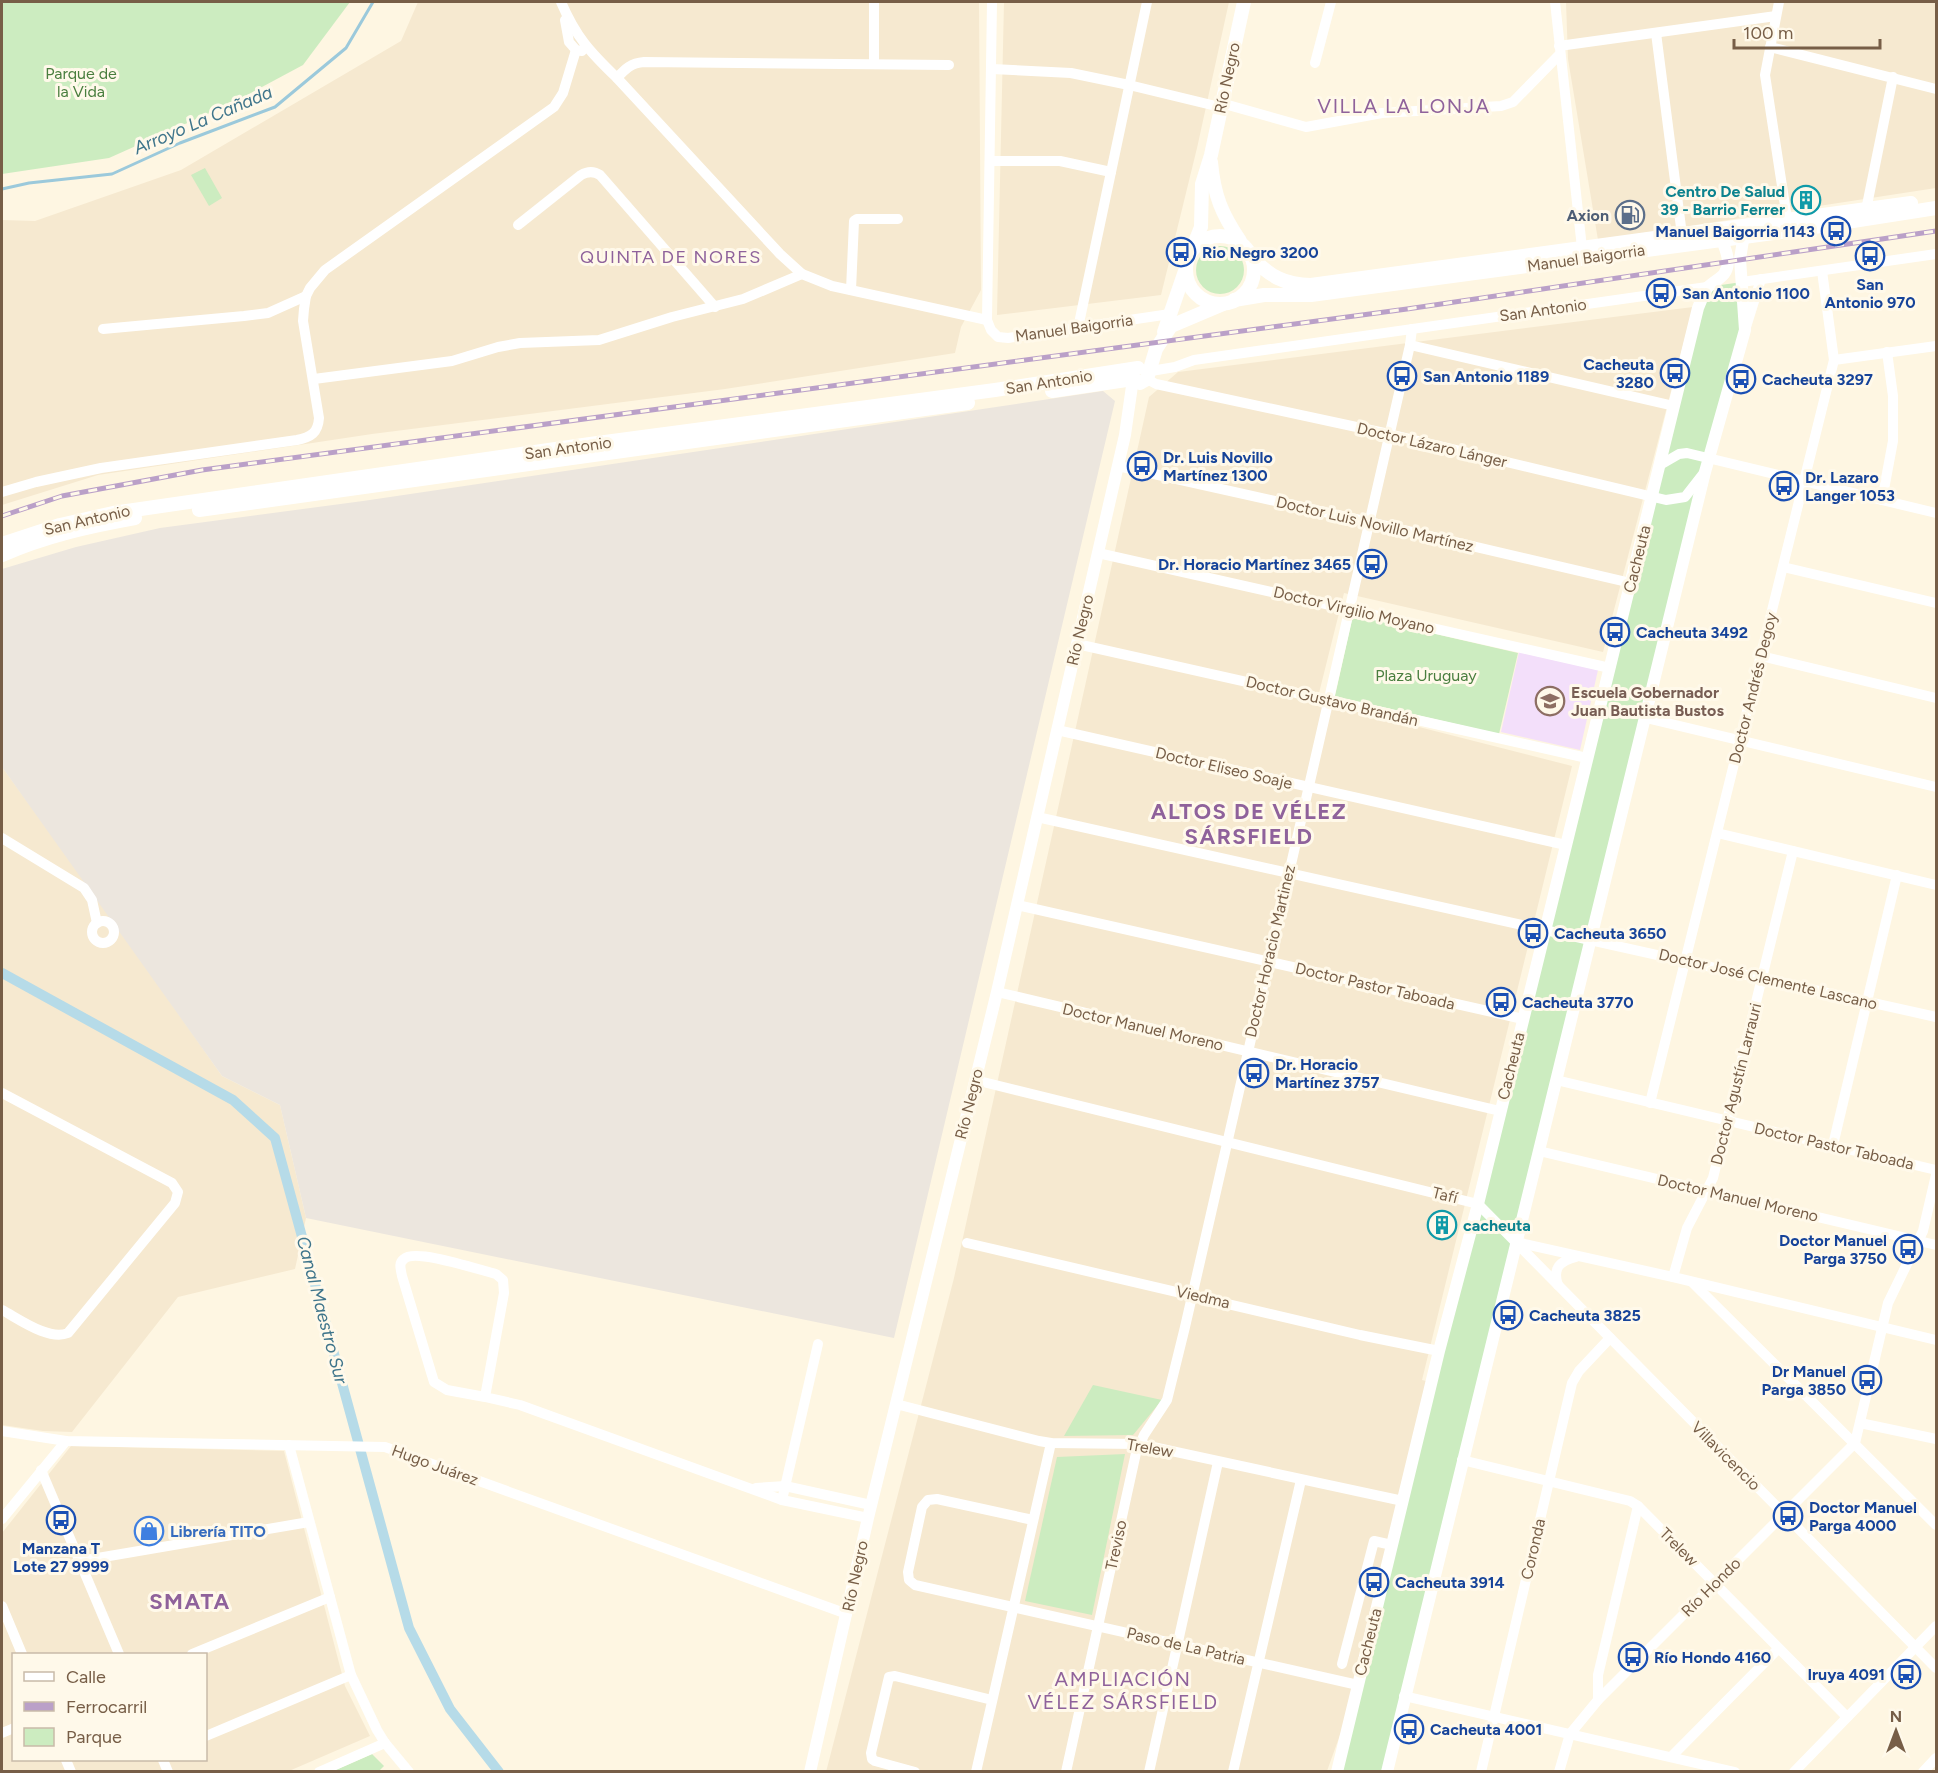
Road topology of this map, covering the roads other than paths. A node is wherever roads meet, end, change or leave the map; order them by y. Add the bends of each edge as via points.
1 (561, 2) edge
2 (874, 2) edge
3 (992, 2) edge
4 (1147, 2) edge
5 (1244, 2) edge
6 (1332, 2) edge
7 (1555, 2) edge
8 (1779, 2) edge
9 (1776, 16) junction
10 (1656, 33) junction
11 (1770, 47) junction
12 (576, 50) junction
13 (1559, 50) junction
14 (591, 53) junction
15 (1315, 63) dead end
16 (874, 64) junction
17 (949, 65) dead end
18 (992, 69) junction
19 (1893, 77) junction
20 (617, 78) junction
21 (1129, 85) junction
22 (1936, 89) edge
23 (1221, 105) junction
24 (1211, 155) junction
25 (990, 161) junction
26 (1111, 172) junction
27 (1936, 199) edge
28 (1936, 208) edge
29 (1865, 214) junction
30 (898, 219) dead end
31 (518, 225) dead end
32 (1788, 226) junction
33 (1745, 232) junction
34 (1682, 235) junction
35 (1720, 235) junction
36 (1241, 243) junction
37 (1582, 248) junction
38 (1191, 252) junction
39 (1936, 254) edge
40 (1251, 257) junction
41 (1186, 269) junction
42 (1822, 271) junction
43 (802, 274) junction
44 (1761, 279) junction
45 (1742, 282) junction
46 (1707, 287) junction
47 (851, 290) junction
48 (306, 296) junction
49 (1230, 302) junction
50 (715, 307) junction
51 (1170, 314) junction
52 (987, 320) junction
53 (1078, 328) junction
54 (103, 329) dead end
55 (1412, 329) junction
56 (1745, 330) junction
57 (1162, 337) junction
58 (1410, 345) junction
59 (1936, 345) edge
60 (1887, 352) junction
61 (1834, 360) junction
62 (1143, 375) junction
63 (314, 379) junction
64 (1674, 406) junction
65 (1389, 434) junction
66 (1709, 458) junction
67 (1660, 465) junction
68 (1118, 466) junction
69 (1705, 472) junction
70 (1804, 481) junction
71 (2, 492) edge
72 (1652, 496) junction
73 (1882, 500) junction
74 (1936, 513) edge
75 (1369, 522) junction
76 (2, 544) edge
77 (1098, 553) junction
78 (2, 555) edge
79 (1783, 567) junction
80 (1631, 583) junction
81 (1936, 603) edge
82 (1349, 609) junction
83 (1077, 644) junction
84 (1761, 656) junction
85 (1610, 668) junction
86 (1936, 698) edge
87 (1328, 700) junction
88 (1646, 718) junction
89 (1057, 730) junction
90 (1740, 741) junction
91 (1587, 758) junction
92 (1308, 787) junction
93 (1936, 787) edge
94 (1037, 817) junction
95 (1717, 832) junction
96 (2, 838) edge
97 (1566, 845) junction
98 (1793, 851) junction
99 (1288, 874) junction
100 (1897, 875) junction
101 (1936, 885) edge
102 (1017, 904) junction
103 (97, 923) dead end
104 (1545, 930) junction
105 (1591, 940) junction
106 (1268, 961) junction
107 (1685, 961) junction
108 (1762, 978) junction
109 (997, 992) junction
110 (1866, 1001) junction
111 (1936, 1017) edge
112 (1523, 1019) junction
113 (1247, 1052) junction
114 (975, 1080) junction
115 (1556, 1080) junction
116 (2, 1094) edge
117 (1650, 1102) junction
118 (1500, 1111) junction
119 (1728, 1121) junction
120 (1226, 1142) junction
121 (1833, 1145) junction
122 (1539, 1152) junction
123 (1936, 1170) edge
124 (1936, 1175) edge
125 (1707, 1191) junction
126 (1478, 1204) junction
127 (1919, 1241) junction
128 (1516, 1242) junction
129 (967, 1243) dead end
130 (1936, 1245) edge
131 (1578, 1256) junction
132 (1673, 1277) junction
133 (1691, 1282) junction
134 (1558, 1285) junction
135 (1192, 1295) junction
136 (2, 1311) edge
137 (1185, 1327) joint
138 (1881, 1327) junction
139 (1610, 1338) junction
140 (1936, 1340) edge
141 (818, 1344) dead end
142 (1439, 1351) junction
143 (485, 1397) junction
144 (896, 1404) junction
145 (1860, 1423) junction
146 (2, 1431) edge
147 (1936, 1439) edge
148 (66, 1441) junction
149 (1051, 1443) junction
150 (1854, 1443) junction
151 (1139, 1444) junction
152 (289, 1445) junction
153 (1462, 1460) junction
154 (1218, 1462) junction
155 (41, 1470) junction
156 (1301, 1480) junction
157 (1549, 1481) junction
158 (785, 1486) junction
159 (752, 1488) junction
160 (782, 1500) junction
161 (1403, 1502) junction
162 (871, 1505) junction
163 (1638, 1506) junction
164 (1784, 1514) junction
165 (868, 1518) junction
166 (2, 1520) edge
167 (1033, 1520) junction
168 (309, 1522) junction
169 (1936, 1525) edge
170 (1392, 1545) junction
171 (80, 1561) junction
172 (1715, 1584) junction
173 (330, 1597) junction
174 (2, 1606) edge
175 (1014, 1607) junction
176 (847, 1614) junction
177 (1936, 1626) edge
178 (1099, 1627) junction
179 (1178, 1644) junction
180 (1916, 1647) junction
181 (1779, 1649) junction
182 (22, 1653) edge
183 (119, 1653) edge
184 (194, 1653) edge
185 (1257, 1662) junction
186 (1342, 1664) dead end
187 (1936, 1668) edge
188 (351, 1675) junction
189 (1358, 1685) junction
190 (1404, 1696) junction
191 (992, 1700) junction
192 (1598, 1700) junction
193 (1494, 1716) junction
194 (1847, 1717) junction
195 (1570, 1734) junction
196 (207, 1736) edge
197 (385, 1743) junction
198 (1671, 1757) junction
199 (1936, 1758) edge
200 (403, 1769) edge
201 (319, 1772) edge
202 (810, 1772) edge
203 (915, 1772) edge
204 (976, 1772) edge
205 (1066, 1772) edge
206 (1149, 1772) edge
207 (1233, 1772) edge
208 (1337, 1772) edge
209 (1386, 1772) edge
210 (1481, 1772) edge
211 (1559, 1772) edge
212 (1735, 1772) edge
213 (1794, 1772) edge
214 (1923, 1772) edge

1 - 12 street via 570,42
1 - 14 street
2 - 16 street
3 - 18 street
4 - 21 street
5 - 23 main road, Río Negro
6 - 15 street
7 - 13 street
8 - 9 street
9 - 10 street
9 - 11 street
10 - 13 street
10 - 34 street
11 - 19 street
11 - 32 street via 1766,84
12 - 14 street
12 - 48 street via 563,93 554,107 325,270
13 - 23 street via 1513,102 1501,106 1382,113 1306,127
13 - 37 street
14 - 20 street
16 - 17 street
16 - 20 street via 644,62 628,67
18 - 21 street via 1055,71
18 - 25 street
19 - 22 street
19 - 29 street
20 - 43 street
21 - 23 street
21 - 26 street
23 - 24 main road, Río Negro
24 - 36 main road, Río Negro via 1217,202
24 - 38 main road, Río Negro via 1202,184 1201,227
25 - 26 street via 1060,161
25 - 52 street
26 - 53 street
27 - 29 main road, Manuel Baigorria
28 - 29 main road, Manuel Baigorria
29 - 32 main road, Manuel Baigorria
30 - 47 street via 854,221
31 - 50 street via 585,172 596,173
32 - 33 main road, Manuel Baigorria
33 - 35 main road, Manuel Baigorria
33 - 45 street via 1740,259
34 - 35 main road, Manuel Baigorria
34 - 37 main road, Manuel Baigorria
35 - 46 street, Cacheuta via 1728,259 1727,271
35 - 49 main road, Manuel Baigorria via 1311,295 1264,295
36 - 38 main road via 1214,236
36 - 40 main road
37 - 40 main road, Manuel Baigorria via 1311,285 1275,279
38 - 41 main road
39 - 42 street, San Antonio
40 - 49 main road via 1254,272 1250,285
41 - 49 main road via 1197,295 1206,300
41 - 51 main road
42 - 44 street, San Antonio
42 - 61 street, Doctor Andrés Degoy
43 - 47 street
43 - 50 street
44 - 45 street, San Antonio
44 - 56 street
45 - 46 street, San Antonio
45 - 56 street
46 - 55 street, San Antonio
46 - 64 street, Cacheuta via 1698,308
47 - 52 street
48 - 54 street via 268,313
48 - 63 street via 303,321
49 - 57 main road via 1177,322
50 - 63 street via 599,340 520,343 452,360
51 - 53 street, Manuel Baigorria
51 - 57 main road
52 - 53 street, Manuel Baigorria via 1001,338
55 - 58 street, Doctor Horacio Martinez
55 - 62 street, San Antonio via 1194,360
56 - 66 street
57 - 62 main road
58 - 64 street
58 - 65 street, Doctor Horacio Martinez
59 - 60 street
60 - 61 street
60 - 73 street via 1893,396 1893,441
61 - 70 street, Doctor Andrés Degoy
62 - 65 street, Doctor Lázaro Lánger via 1156,384
62 - 68 street, Río Negro
62 - 76 main road, San Antonio via 995,390 590,444 113,513
62 - 78 main road, San Antonio via 819,425 138,518 75,530
63 - 71 street via 318,426 306,438 101,468
64 - 67 street, Cacheuta
65 - 72 street, Doctor Lázaro Lánger
65 - 75 street, Doctor Horacio Martinez
66 - 67 street via 1682,453
66 - 69 street
66 - 70 street
67 - 72 street, Cacheuta
68 - 75 street, Doctor Luis Novillo Martínez
68 - 77 street, Río Negro
69 - 72 street, Doctor Lázaro Lánger via 1685,497 1666,500
69 - 88 street
70 - 73 street
70 - 79 street, Doctor Andrés Degoy
72 - 80 street, Cacheuta
73 - 74 street
75 - 80 street, Doctor Luis Novillo Martínez
75 - 82 street, Doctor Horacio Martinez
77 - 82 street, Doctor Virgilio Moyano
77 - 83 street, Río Negro
79 - 81 street
79 - 84 street, Doctor Andrés Degoy
80 - 85 street, Cacheuta
82 - 85 street, Doctor Virgilio Moyano
82 - 87 street, Doctor Horacio Martinez
83 - 87 street, Doctor Gustavo Brandán
83 - 89 street, Río Negro
84 - 86 street
84 - 90 street, Doctor Andrés Degoy
85 - 91 street, Cacheuta
87 - 91 street, Doctor Gustavo Brandán
87 - 92 street, Doctor Horacio Martinez
88 - 90 street
88 - 105 street
89 - 92 street, Doctor Eliseo Soaje
89 - 94 street, Río Negro
90 - 93 street
90 - 95 street, Doctor Andrés Degoy
91 - 97 street, Cacheuta
92 - 97 street, Doctor Eliseo Soaje
92 - 99 street, Doctor Horacio Martinez
94 - 99 street, Doctor José Clemente Lascano
94 - 102 street, Río Negro
95 - 98 street
95 - 107 street, Doctor Andrés Degoy
96 - 103 street via 84,888 92,900
97 - 104 street, Cacheuta
98 - 100 street
98 - 108 street, Doctor Agustín Larrauri
99 - 104 street, Doctor José Clemente Lascano
99 - 106 street, Doctor Horacio Martinez
100 - 101 street
100 - 110 street
102 - 106 street, Doctor Pastor Taboada
102 - 109 street, Río Negro
104 - 105 street, Doctor José Clemente Lascano
104 - 112 street, Cacheuta
105 - 107 street, Doctor José Clemente Lascano
105 - 115 street
106 - 112 street, Doctor Pastor Taboada
106 - 113 street, Doctor Horacio Martinez
107 - 108 street, Doctor José Clemente Lascano
107 - 117 street, Doctor Andrés Degoy
108 - 110 street, Doctor José Clemente Lascano
108 - 119 street, Doctor Agustín Larrauri
109 - 113 street, Doctor Manuel Moreno
109 - 114 street, Río Negro
110 - 111 street, Doctor José Clemente Lascano
110 - 121 street
112 - 118 street, Cacheuta
113 - 118 street, Doctor Manuel Moreno
113 - 120 street, Doctor Horacio Martinez
114 - 120 street, Tafí
114 - 144 street, Río Negro
115 - 117 street, Doctor Pastor Taboada
115 - 122 street
116 - 136 street via 172,1183 178,1192 175,1203 73,1329 62,1336 48,1334
117 - 119 street, Doctor Pastor Taboada
118 - 126 street, Cacheuta
119 - 121 street, Doctor Pastor Taboada
119 - 125 street, Doctor Agustín Larrauri
120 - 126 street, Tafí
120 - 135 street, Doctor Horacio Martinez
121 - 123 street, Doctor Pastor Taboada
122 - 125 street, Doctor Manuel Moreno
122 - 128 street
124 - 127 street
125 - 127 street, Doctor Manuel Moreno
125 - 132 street, Doctor Agustín Larrauri via 1687,1228
126 - 128 street, Tafí
126 - 142 street, Cacheuta
127 - 130 street, Doctor Manuel Moreno
127 - 138 street via 1895,1286
128 - 131 street
128 - 134 street, Villavicencio
128 - 153 street
129 - 135 street, Viedma
131 - 132 street
131 - 134 street via 1560,1263 1555,1277
132 - 133 street
133 - 138 street
133 - 150 street
134 - 139 street, Villavicencio
135 - 137 street, Doctor Horacio Martinez
135 - 142 street, Viedma
137 - 151 street, Treviso via 1167,1400
138 - 140 street
138 - 145 street
139 - 157 street, Coronda via 1574,1377
139 - 164 street, Villavicencio
141 - 158 street
142 - 161 street, Cacheuta
143 - 143 street via 503,1280 496,1274 420,1255 405,1257 400,1266 402,1276 434,1382 447,1390
143 - 159 street via 520,1405
144 - 149 street, Trelew
144 - 162 street, Río Negro
145 - 147 street
145 - 150 street
146 - 148 street, Hugo Juárez
148 - 152 street, Hugo Juárez
148 - 155 street
149 - 151 street, Trelew
149 - 167 street
150 - 164 street, Río Hondo
150 - 169 street
151 - 154 street, Trelew
151 - 178 street, Treviso
152 - 168 street
152 - 176 street, Hugo Juárez via 385,1447
153 - 157 street, Trelew
153 - 190 street
154 - 156 street, Trelew
154 - 179 street
155 - 166 street
155 - 171 street
156 - 161 street, Trelew
156 - 185 street
157 - 163 street, Trelew
157 - 193 street, Coronda
158 - 159 street
158 - 160 street
158 - 162 street
159 - 160 street
160 - 165 street
161 - 170 street, Cacheuta
162 - 165 street, Río Negro
163 - 172 street, Trelew
163 - 192 street via 1598,1675
164 - 172 street, Río Hondo
164 - 180 street, Villavicencio
165 - 176 street, Río Negro
167 - 175 street
167 - 175 street, Paso de La Patria via 937,1499 928,1500 922,1507 909,1580 915,1585
168 - 171 street
168 - 173 street
170 - 186 street via 1374,1541
170 - 189 street, Cacheuta
171 - 183 street
172 - 181 street, Trelew
172 - 192 street, Río Hondo
173 - 184 street
173 - 188 street
174 - 182 street
175 - 178 street, Paso de La Patria
175 - 191 street
176 - 202 street, Río Negro
177 - 180 street
178 - 179 street, Paso de La Patria
178 - 205 street, Treviso
179 - 185 street, Paso de La Patria
179 - 206 street
180 - 187 street, Villavicencio
180 - 194 street
181 - 194 street, Trelew
181 - 198 street
185 - 189 street, Paso de La Patria
185 - 207 street
188 - 196 street
188 - 197 street
189 - 208 street, Cacheuta
190 - 193 street
190 - 209 street
191 - 203 street via 889,1677 872,1759
191 - 204 street
192 - 195 street, Río Hondo
193 - 195 street
193 - 210 street, Coronda
194 - 213 street
195 - 198 street
195 - 211 street
197 - 200 street
197 - 201 street
198 - 212 street
199 - 214 street

